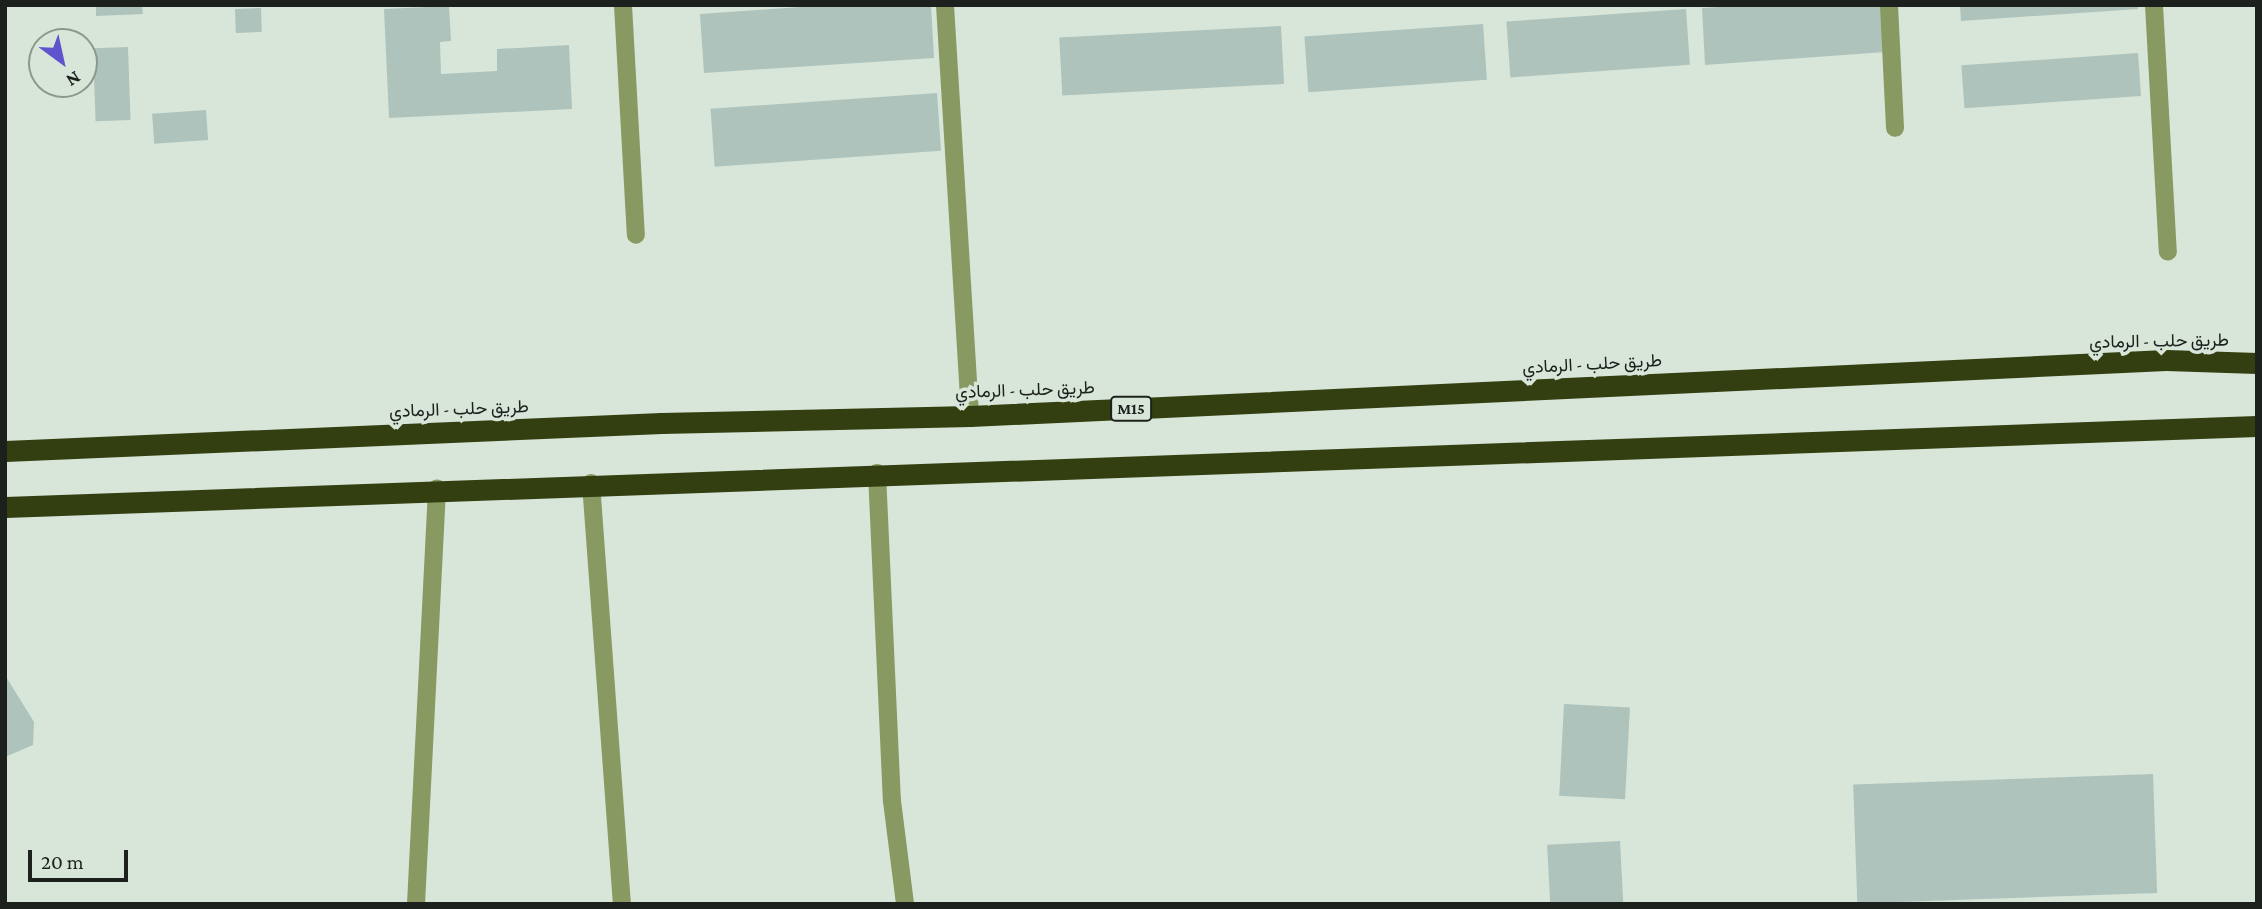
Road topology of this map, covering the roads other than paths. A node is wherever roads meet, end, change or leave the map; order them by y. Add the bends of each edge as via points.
1 (623, 5) edge
2 (945, 5) edge
3 (1889, 5) edge
4 (2154, 5) edge
5 (1895, 128) dead end
6 (636, 234) dead end
7 (2168, 251) dead end
8 (2257, 363) edge
9 (970, 416) junction
10 (2257, 426) edge
11 (5, 452) edge
12 (877, 473) junction
13 (591, 483) junction
14 (437, 489) junction
15 (5, 507) edge
16 (416, 904) edge
17 (622, 904) edge
18 (905, 904) edge

1 - 6 street
2 - 9 street
3 - 5 street
4 - 7 street
8 - 9 highway, طريق حلب - الرمادي / M15 via 2152,361
9 - 11 highway, طريق حلب - الرمادي / M15
10 - 12 highway
12 - 13 highway
12 - 18 street via 892,801
13 - 14 highway
13 - 17 street
14 - 15 highway
14 - 16 street

